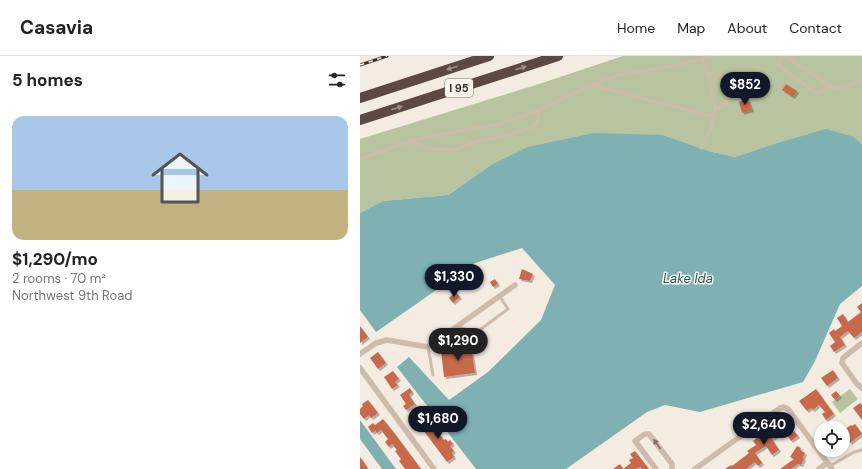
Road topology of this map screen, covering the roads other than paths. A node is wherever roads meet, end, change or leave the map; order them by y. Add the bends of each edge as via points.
1 (489, 56) edge
2 (558, 56) edge
3 (712, 56) edge
4 (783, 56) edge
5 (702, 59) junction
6 (708, 75) junction
7 (862, 81) edge
8 (592, 85) junction
9 (828, 86) junction
10 (360, 98) edge
11 (715, 108) junction
12 (539, 110) junction
13 (714, 117) junction
14 (360, 120) edge
15 (410, 141) junction
16 (701, 148) dead end
17 (360, 159) edge
18 (515, 285) dead end
19 (499, 296) junction
20 (457, 327) junction
21 (862, 343) edge
22 (428, 347) junction
23 (360, 354) edge
24 (360, 368) edge
25 (433, 375) dead end
26 (862, 388) edge
27 (862, 450) edge
28 (830, 466) edge
29 (434, 469) edge
30 (656, 469) edge
31 (672, 469) edge
32 (695, 469) edge
33 (819, 469) edge

1 -> 10 highway, I 95
14 -> 2 highway, I 95
3 - 5 lane
4 - 9 lane
4 - 9 lane via 778,65 817,94
5 - 6 lane
5 - 8 lane via 619,75
6 - 11 lane
6 - 11 lane via 722,76 727,94 727,104
7 - 9 lane via 843,87
8 - 12 lane
8 - 13 lane
11 - 13 lane
12 - 15 lane via 499,124
12 - 15 lane via 536,125 502,137 477,141 455,150 428,148
13 - 16 lane
15 - 17 lane
18 - 19 street
19 - 20 street
19 - 20 lane via 508,309 477,332
20 - 22 street
21 - 26 street via 843,358 842,363
22 - 23 street via 387,340 376,343
22 - 25 lane
24 - 29 street
27 - 28 lane
28 - 32 street via 784,407
28 - 33 street
31 -> 30 street via 672,464 649,434 642,435 635,441

